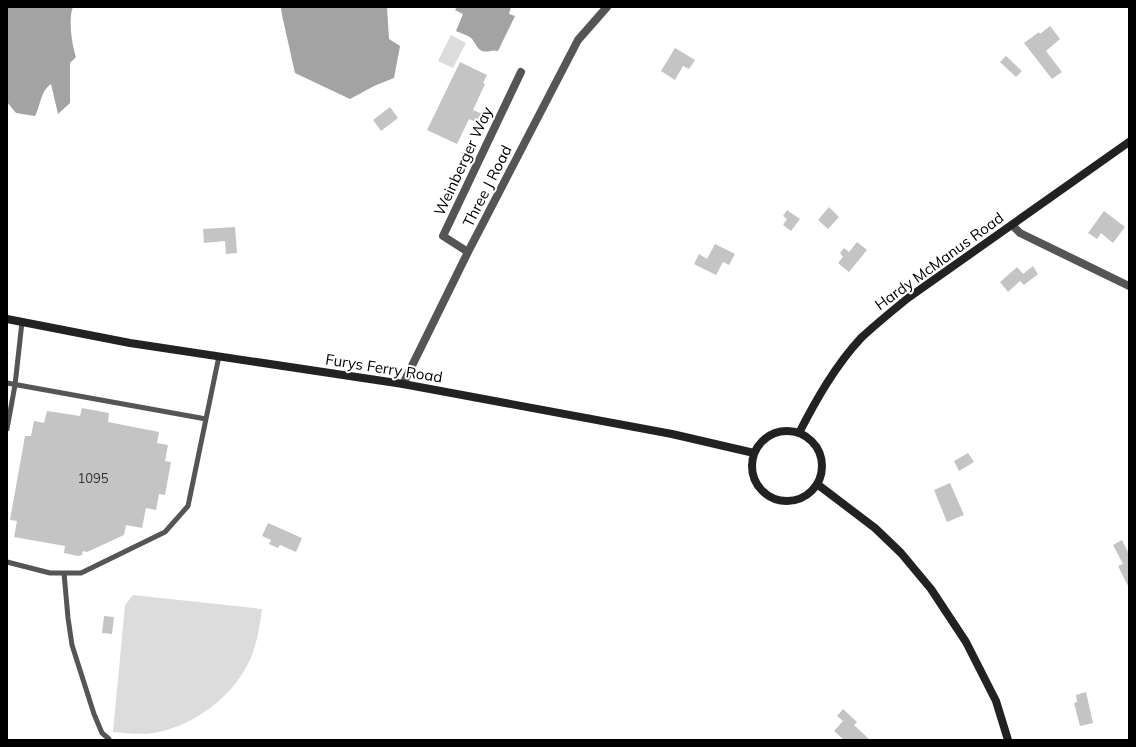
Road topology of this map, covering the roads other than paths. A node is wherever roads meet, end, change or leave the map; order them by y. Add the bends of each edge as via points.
1 (607, 7) edge
2 (521, 72) dead end
3 (1129, 142) edge
4 (1012, 225) junction
5 (468, 252) junction
6 (1129, 286) edge
7 (7, 319) edge
8 (22, 322) junction
9 (219, 356) junction
10 (7, 383) edge
11 (403, 384) junction
12 (15, 385) junction
13 (206, 419) junction
14 (7, 429) edge
15 (799, 433) junction
16 (754, 453) junction
17 (817, 484) junction
18 (7, 562) edge
19 (64, 573) junction
20 (109, 740) edge
21 (1008, 740) edge

1 - 5 street, Three J Road via 578,40
2 - 5 street, Weinberger Way via 443,236
3 - 4 main road, Hardy McManus Road
4 - 6 street via 1020,233
4 - 15 main road, Hardy McManus Road via 908,298 861,339 832,375
5 - 11 street, Three J Road
7 - 8 main road, Furys Ferry Road
8 - 9 main road, Furys Ferry Road via 130,343
8 - 12 lane
9 - 11 main road, Furys Ferry Road
9 - 13 lane
10 - 12 lane
11 - 16 main road, Furys Ferry Road via 672,434
12 - 13 lane
12 - 14 lane
13 - 19 lane via 188,506 165,532 81,573
15 - 16 main road via 775,433 761,442
15 - 17 main road via 813,443 820,455 822,469
16 - 17 main road via 754,479 770,498 781,501 795,500 808,495
17 - 21 main road via 875,528 901,553 931,589 966,642 996,701
18 - 19 lane via 50,573
19 - 20 lane via 72,645 94,714 102,733

